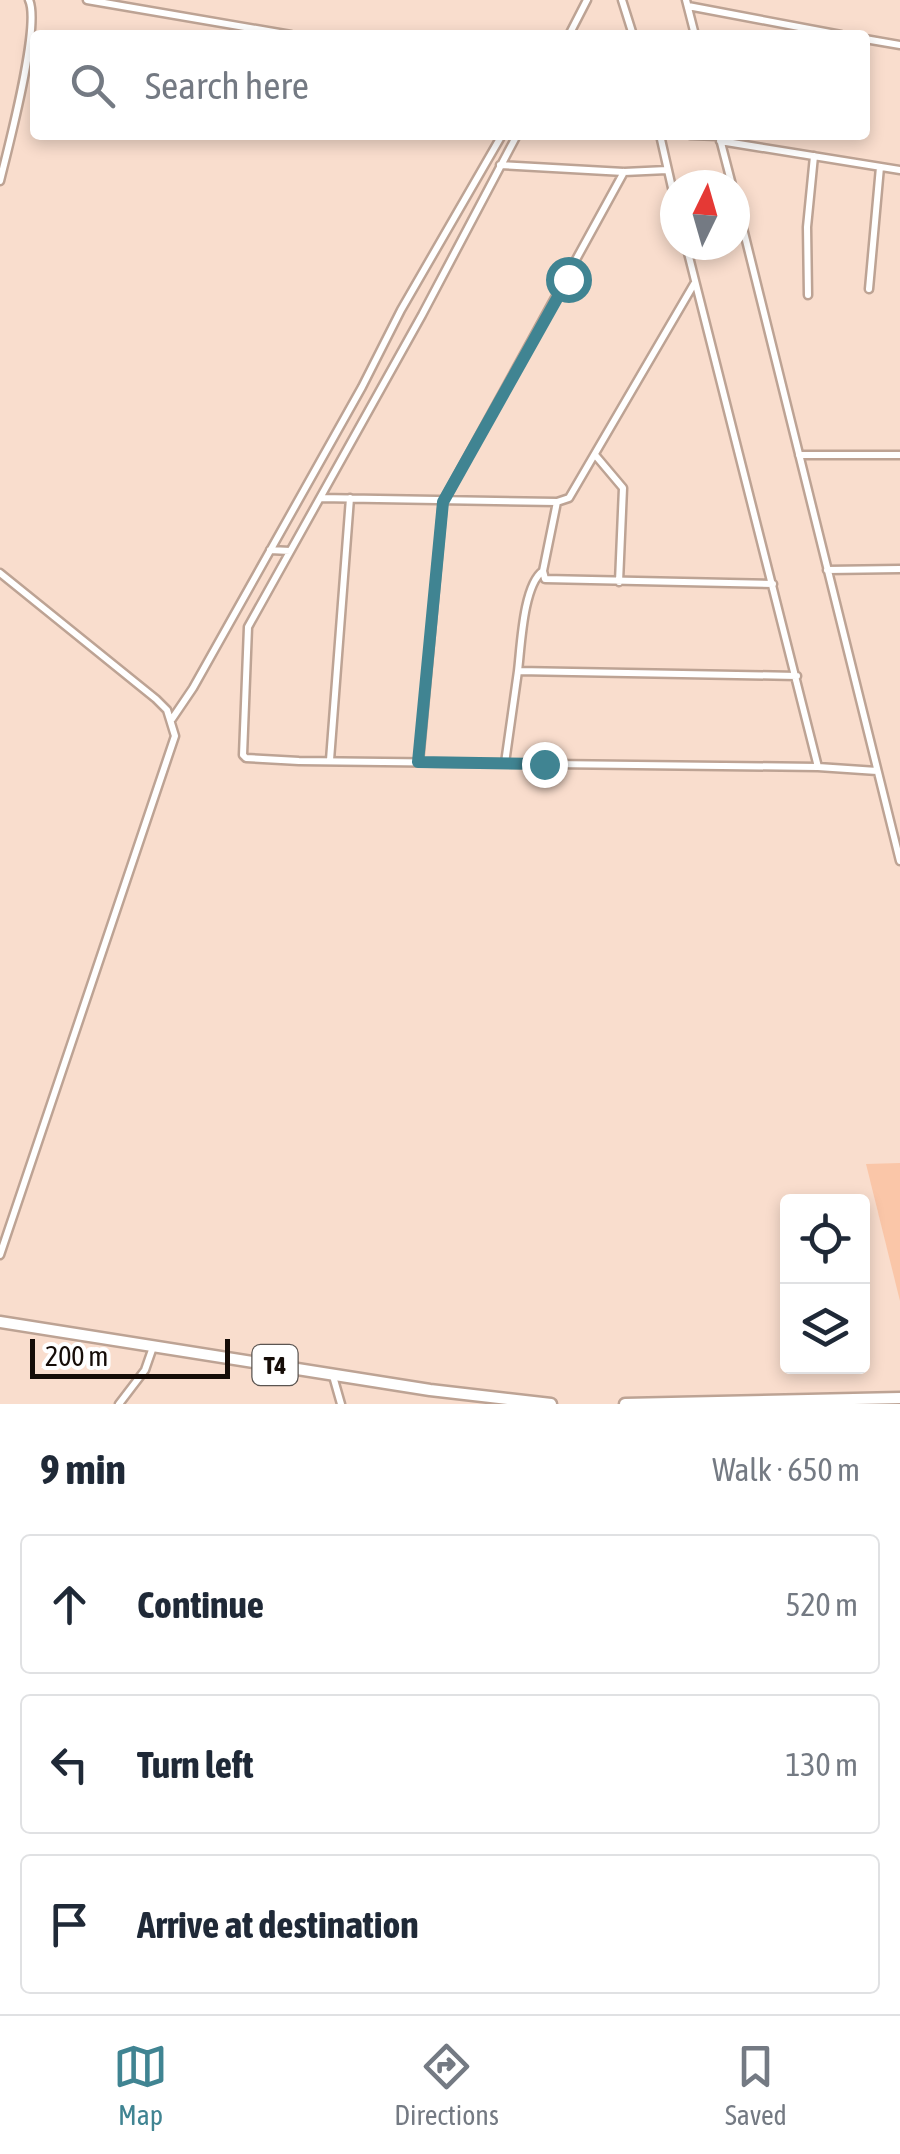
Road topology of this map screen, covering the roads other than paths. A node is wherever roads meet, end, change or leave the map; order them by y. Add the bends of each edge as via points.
1 (30, 0) edge
2 (87, 0) edge
3 (587, 0) edge
4 (622, 0) edge
5 (687, 3) edge
6 (30, 30) edge
7 (262, 30) edge
8 (572, 30) edge
9 (631, 30) edge
10 (694, 30) edge
11 (817, 30) edge
12 (30, 31) edge
13 (870, 40) edge
14 (900, 45) edge
15 (499, 140) edge
16 (514, 140) edge
17 (661, 140) edge
18 (720, 140) edge
19 (734, 140) edge
20 (814, 156) junction
21 (499, 165) junction
22 (880, 167) junction
23 (660, 170) edge
24 (667, 170) edge
25 (728, 170) edge
26 (900, 170) edge
27 (624, 172) junction
28 (0, 181) edge
29 (750, 257) edge
30 (690, 260) edge
31 (695, 283) junction
32 (869, 289) dead end
33 (808, 295) dead end
34 (799, 455) junction
35 (900, 455) edge
36 (596, 456) junction
37 (320, 498) junction
38 (350, 498) junction
39 (445, 500) junction
40 (558, 502) junction
41 (270, 550) junction
42 (290, 551) junction
43 (900, 569) edge
44 (827, 570) junction
45 (543, 571) junction
46 (0, 573) edge
47 (619, 582) junction
48 (773, 584) junction
49 (518, 671) junction
50 (798, 676) junction
51 (172, 720) junction
52 (330, 760) junction
53 (418, 762) junction
54 (505, 764) junction
55 (818, 767) junction
56 (877, 771) junction
57 (900, 861) edge
58 (0, 1256) edge
59 (0, 1322) edge
60 (154, 1346) junction
61 (332, 1374) junction
62 (900, 1398) edge
63 (119, 1404) edge
64 (341, 1404) edge
65 (551, 1404) edge
66 (625, 1404) edge

1 - 6 street
2 - 7 street
3 - 8 street
4 - 9 street
5 - 10 street
5 - 11 street
12 - 28 street
13 - 14 street
15 - 41 street
16 - 21 street
17 - 24 street
18 - 25 street
19 - 20 street
20 - 22 street
20 - 33 street
21 - 27 street
21 - 37 street
22 - 26 street
22 - 32 street
23 - 27 street
27 - 39 street
29 - 34 street
30 - 31 street
31 - 36 street
31 - 48 street
34 - 35 street
34 - 44 street
36 - 40 street via 569,498
36 - 47 street via 623,488
37 - 38 street
37 - 42 street
38 - 39 street
38 - 52 street
39 - 40 street
39 - 53 street
40 - 45 street
41 - 42 street
41 - 51 street
42 - 52 street via 247,633 242,755
43 - 44 street
44 - 56 street
45 - 47 street via 546,579
45 - 49 street via 525,615
46 - 51 street via 156,699
47 - 48 street
48 - 50 street
49 - 50 street
49 - 54 street
50 - 55 street
51 - 58 street via 172,748
52 - 53 street
53 - 54 street
54 - 55 street
55 - 56 street
56 - 57 street
59 - 60 highway, T4
60 - 61 highway, T4
60 - 63 street
61 - 64 street
61 - 65 highway, T4
62 - 66 highway

